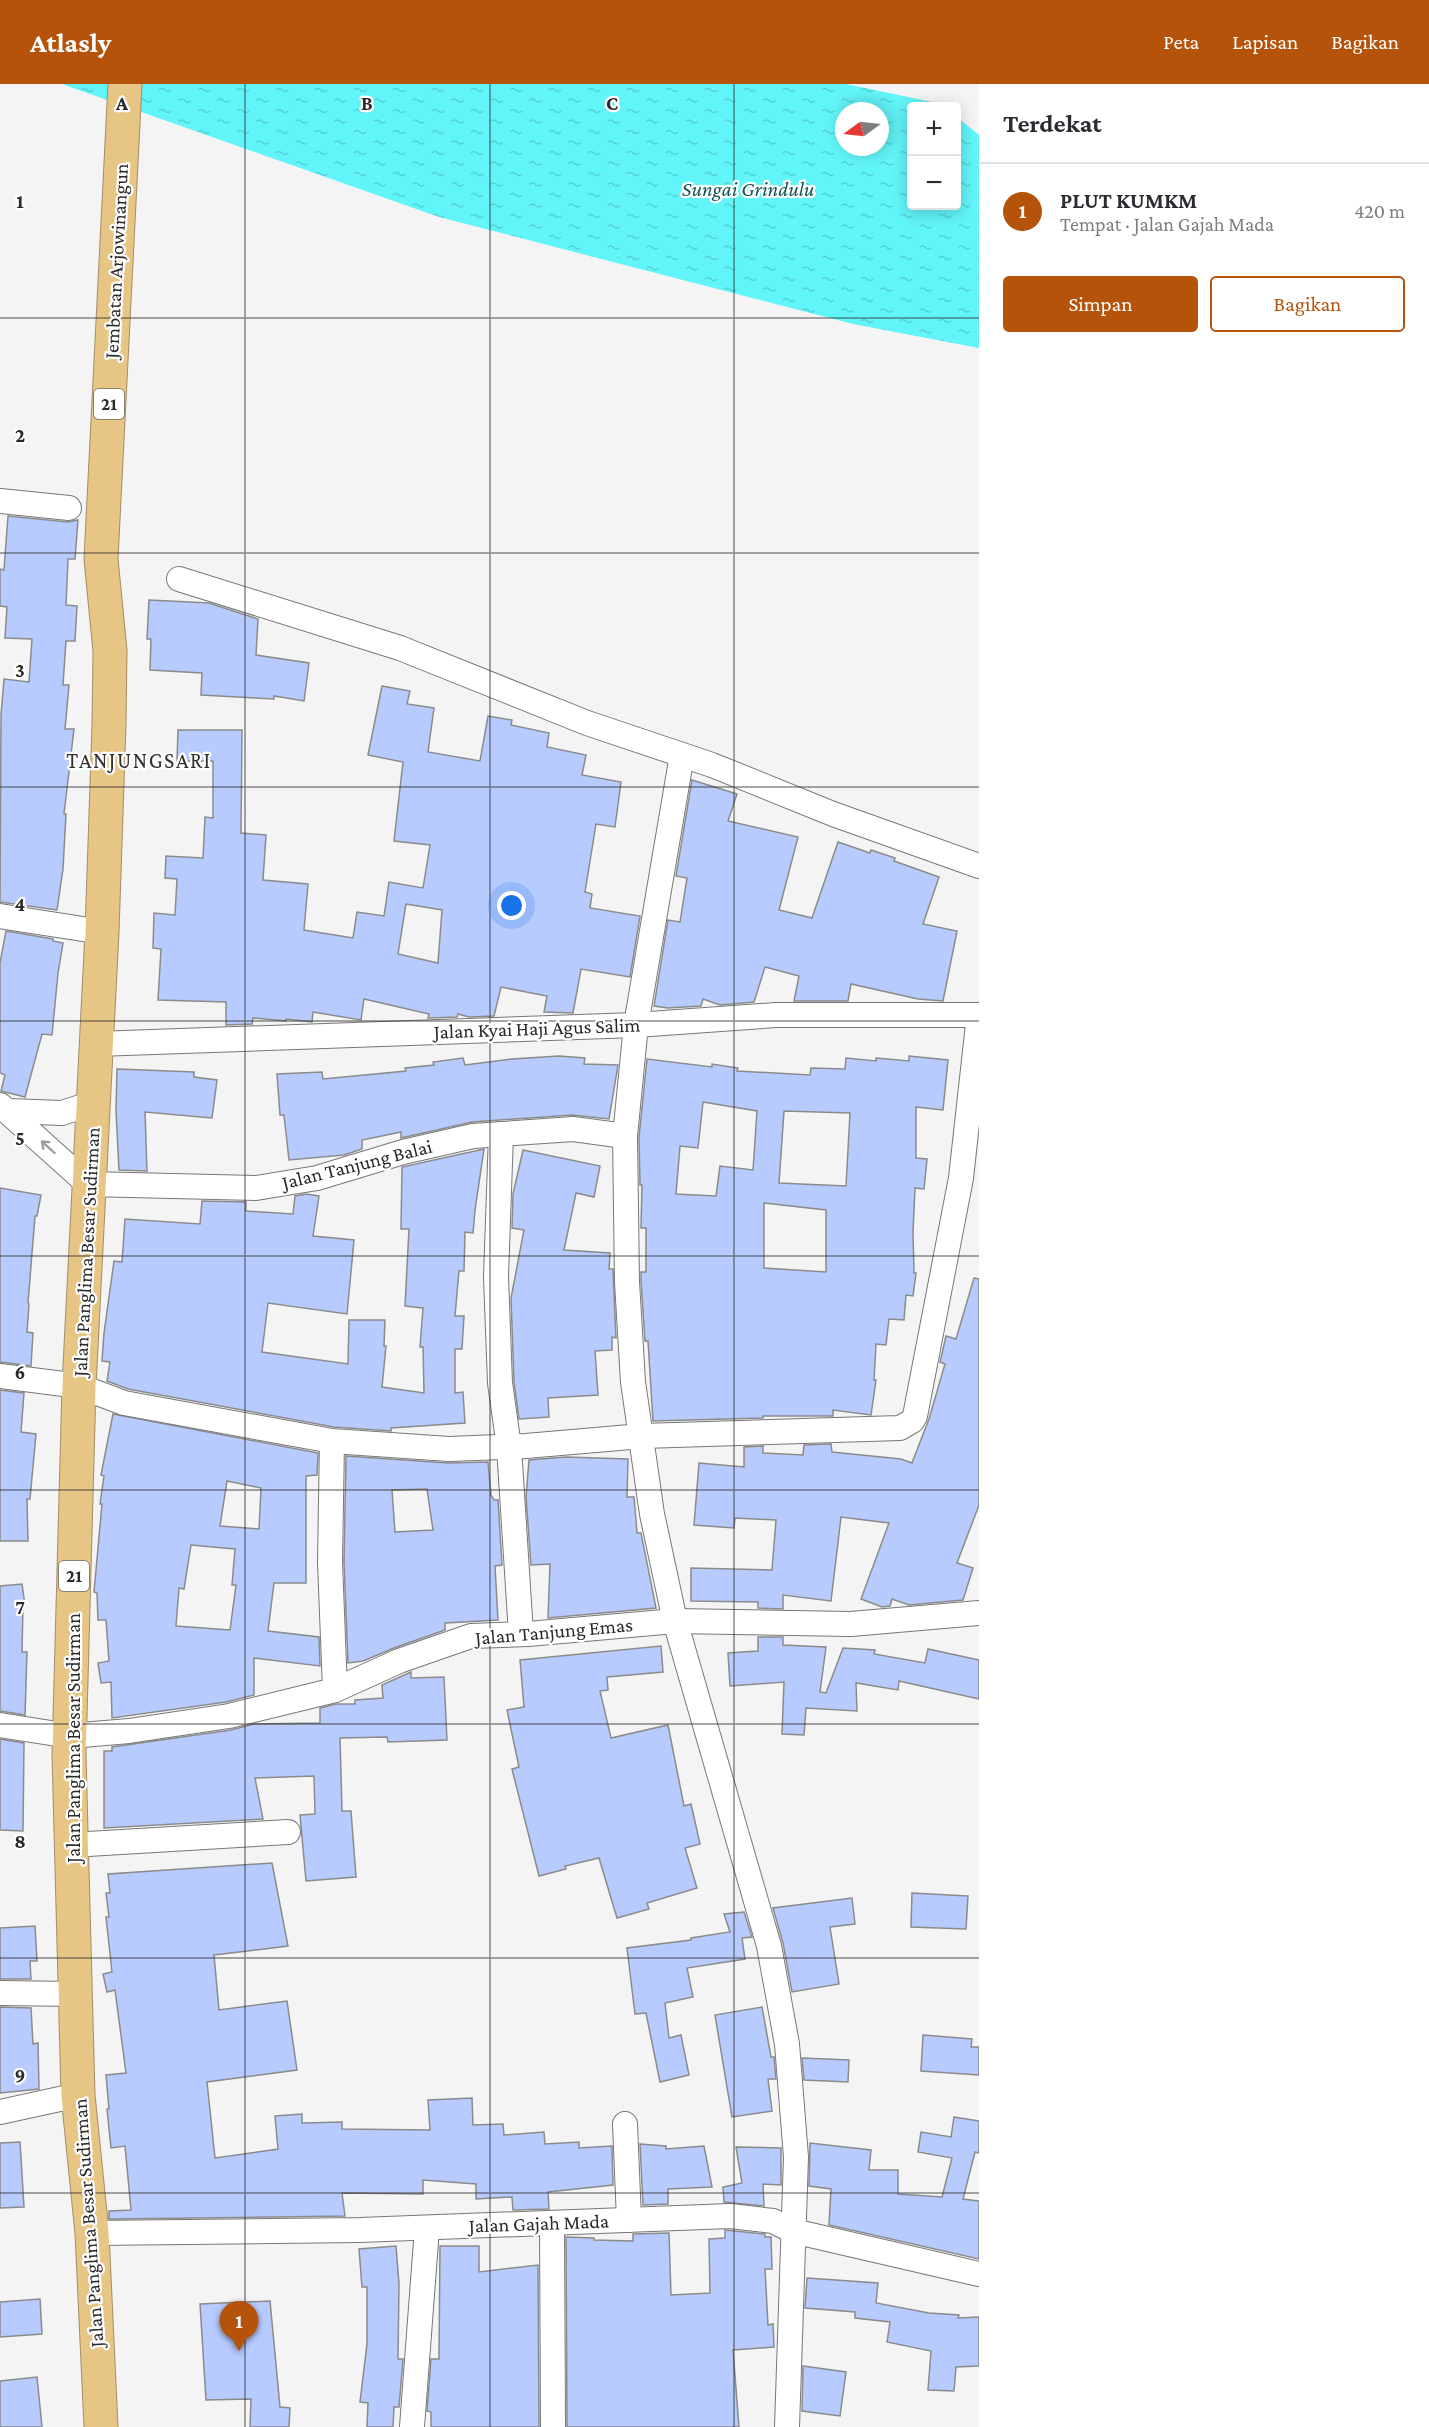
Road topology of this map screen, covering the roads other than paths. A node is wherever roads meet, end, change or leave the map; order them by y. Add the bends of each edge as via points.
1 (125, 84) edge
2 (0, 501) edge
3 (69, 508) dead end
4 (179, 579) dead end
5 (109, 725) joint
6 (682, 755) junction
7 (979, 866) edge
8 (0, 916) edge
9 (102, 932) junction
10 (979, 1015) edge
11 (636, 1025) junction
12 (96, 1044) junction
13 (93, 1103) junction
14 (4, 1108) edge
15 (501, 1134) junction
16 (624, 1136) junction
17 (88, 1184) junction
18 (0, 1376) edge
19 (79, 1386) junction
20 (642, 1436) junction
21 (332, 1441) junction
22 (509, 1447) junction
23 (977, 1609) edge
24 (675, 1621) junction
25 (521, 1634) junction
26 (335, 1690) junction
27 (0, 1725) edge
28 (70, 1736) junction
29 (288, 1832) dead end
30 (71, 1845) junction
31 (0, 1993) edge
32 (76, 1994) junction
33 (78, 2095) junction
34 (0, 2112) edge
35 (625, 2124) dead end
36 (629, 2220) junction
37 (552, 2223) junction
38 (427, 2228) junction
39 (793, 2231) junction
40 (92, 2233) junction
41 (979, 2274) edge
42 (101, 2427) edge
43 (412, 2427) edge
44 (553, 2427) edge
45 (788, 2427) edge

1 - 5 highway, Jembatan Arjowinangun / 21 via 101,559 110,651
2 - 3 street
4 - 6 street via 400,648 587,723
5 - 9 highway, Jalan Panglima Besar Sudirman / 21
6 - 7 street
6 - 11 street
8 - 9 street
9 - 12 highway, Jalan Panglima Besar Sudirman / 21
10 - 11 street, Jalan Kyai Haji Agus Salim via 776,1015
10 - 20 street via 961,1178 912,1421 894,1429
11 - 12 street, Jalan Kyai Haji Agus Salim
11 - 16 street
12 - 13 highway, Jalan Panglima Besar Sudirman / 21
13 - 14 street via 62,1113
13 - 17 highway, Jalan Panglima Besar Sudirman / 21
17 -> 14 street
15 - 16 street, Jalan Tanjung Balai via 573,1129
15 - 17 street, Jalan Tanjung Balai via 473,1136 317,1178 256,1188
15 - 22 street via 496,1289 500,1383
16 - 20 street via 631,1349
17 - 19 highway, Jalan Panglima Besar Sudirman / 21
18 - 19 street
19 - 21 street via 124,1403
19 - 28 highway, Jalan Panglima Besar Sudirman / 21
20 - 22 street
20 - 24 street via 652,1514
21 - 22 street via 449,1449
21 - 26 street via 330,1562
22 - 25 street
23 - 24 street, Jalan Tanjung Emas via 851,1624
24 - 25 street, Jalan Tanjung Emas
24 - 39 street via 769,1946 787,2044 796,2157
25 - 26 street, Jalan Tanjung Emas via 471,1636 399,1661
26 - 28 street, Jalan Tanjung Emas via 229,1716
27 - 28 street, Jalan Tanjung Emas
28 - 30 highway, Jalan Panglima Besar Sudirman / 21
29 - 30 street
30 - 32 highway, Jalan Panglima Besar Sudirman / 21
31 - 32 street
32 - 33 highway, Jalan Panglima Besar Sudirman / 21
33 - 34 street
33 - 40 highway, Jalan Panglima Besar Sudirman / 21
35 - 36 street
36 - 37 street, Jalan Gajah Mada
36 - 39 street, Jalan Gajah Mada via 730,2216 773,2221
37 - 38 street, Jalan Gajah Mada
37 - 44 street
38 - 40 street, Jalan Gajah Mada
38 - 43 street
39 - 41 street, Jalan Gajah Mada
39 - 45 street
40 - 42 highway, Jalan Panglima Besar Sudirman / 21

